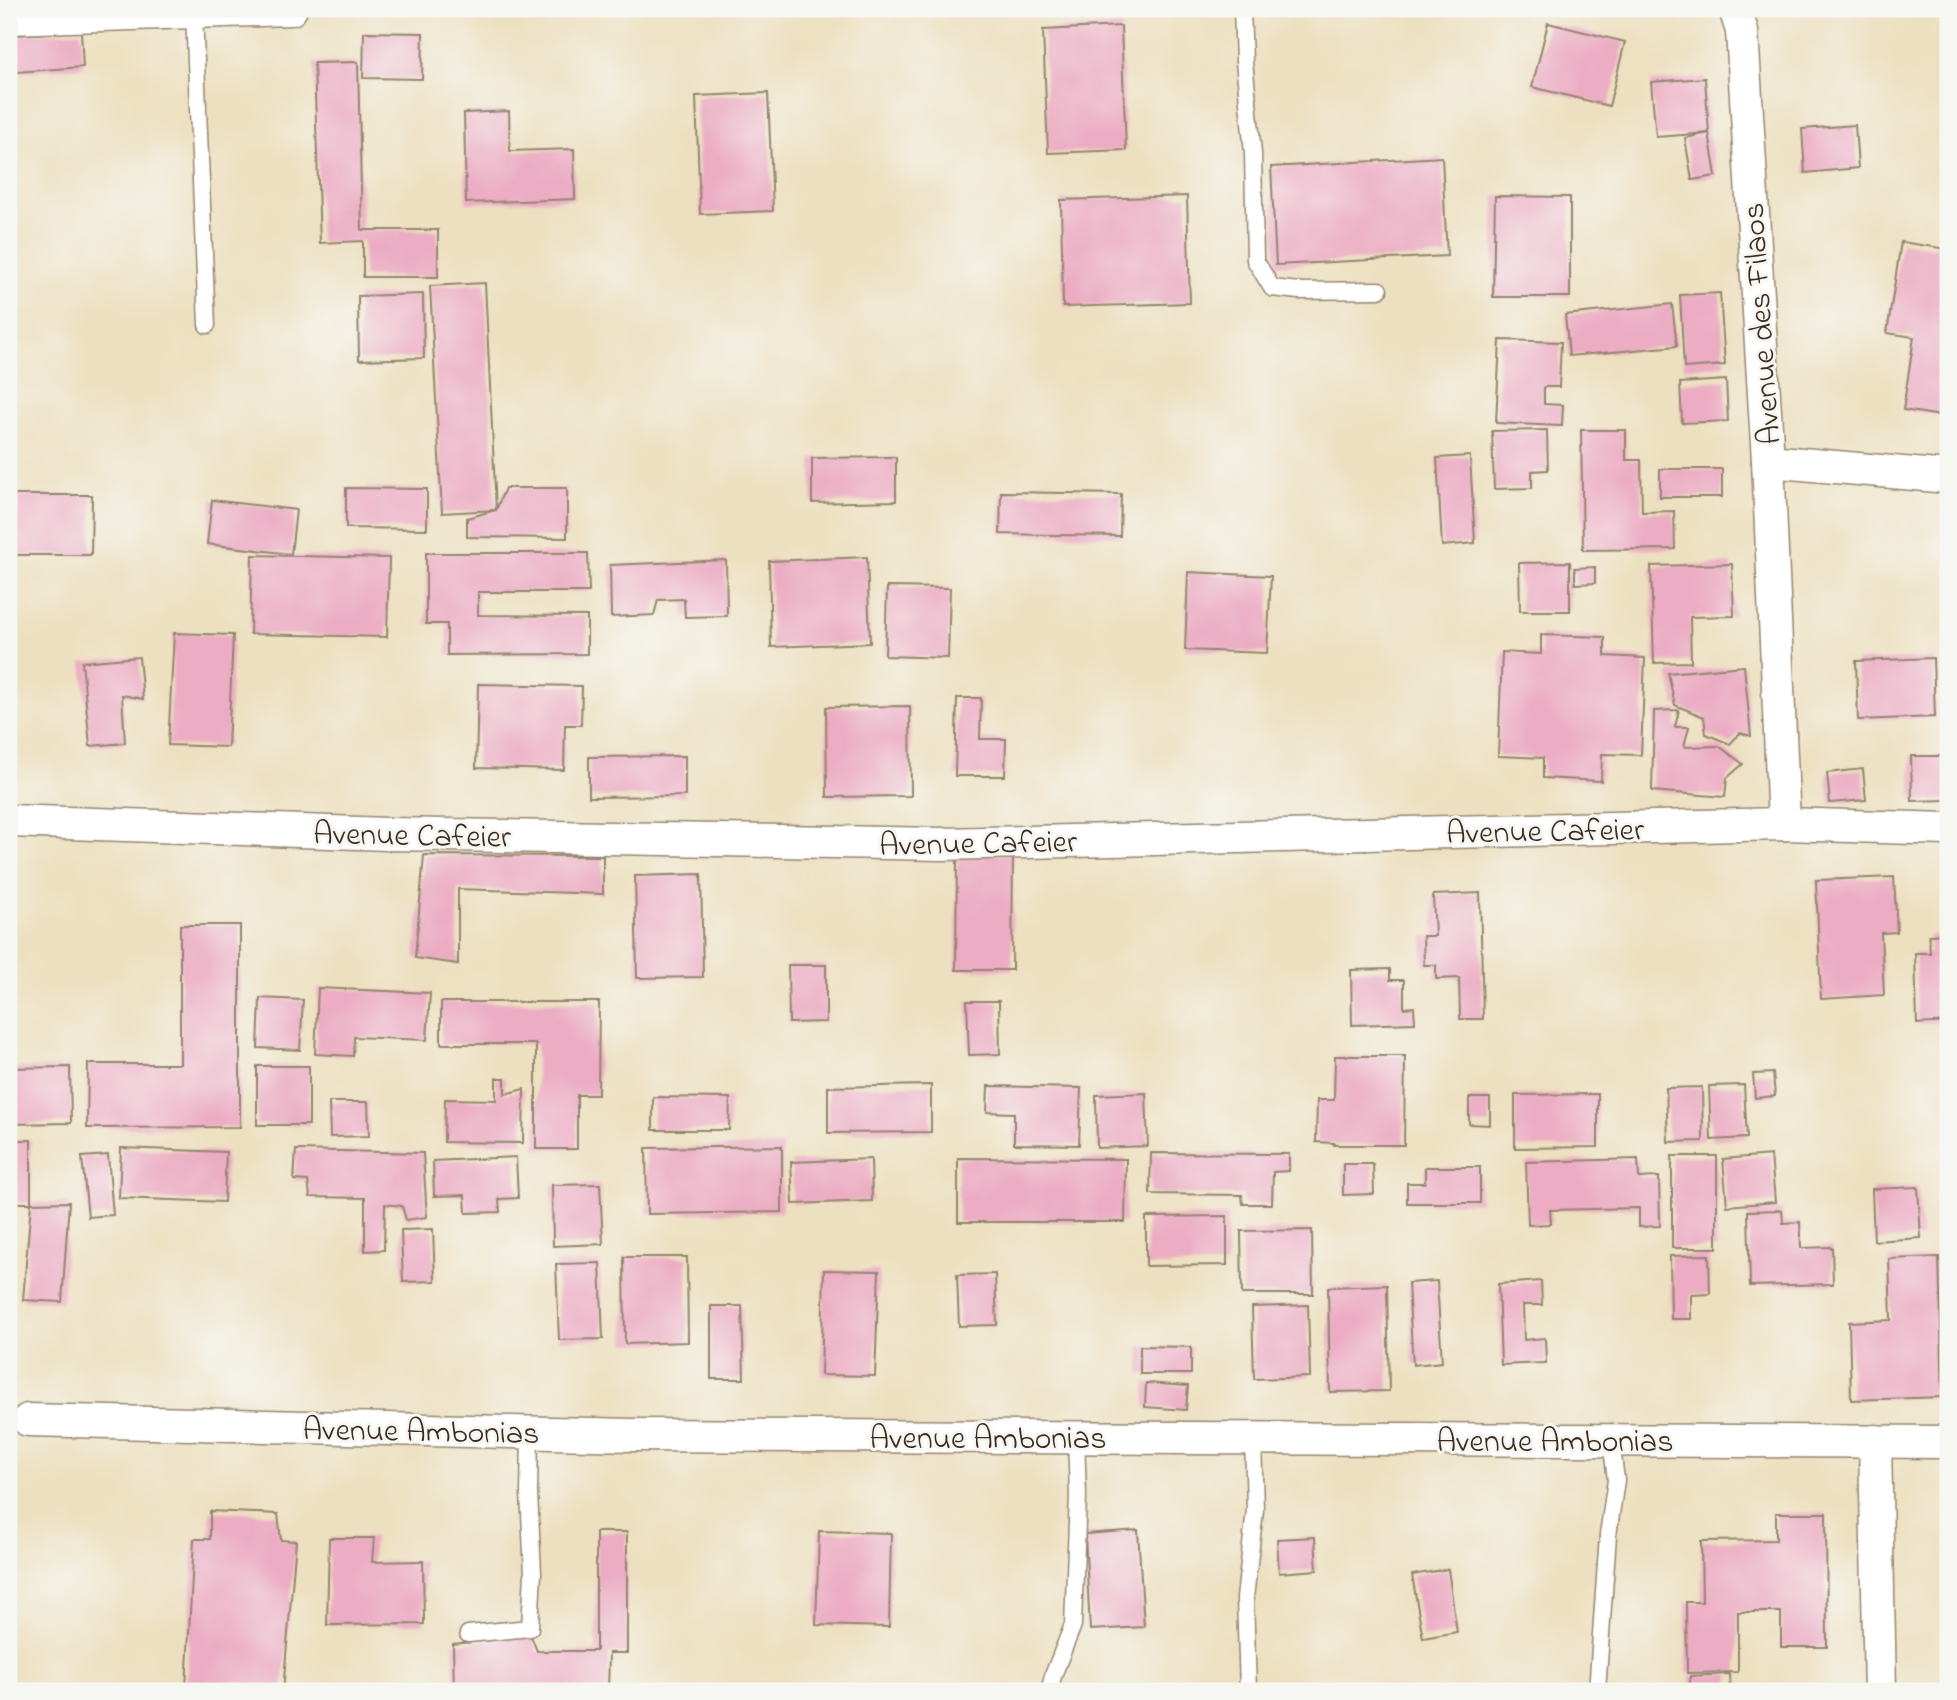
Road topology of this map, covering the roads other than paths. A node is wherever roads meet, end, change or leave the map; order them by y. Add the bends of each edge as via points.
1 (292, 9) edge
2 (1241, 9) edge
3 (1735, 9) edge
4 (79, 12) edge
5 (194, 13) junction
6 (9, 18) edge
7 (1379, 290) dead end
8 (206, 325) dead end
9 (1768, 461) junction
10 (1948, 477) edge
11 (9, 821) edge
12 (1784, 824) junction
13 (1948, 828) edge
14 (28, 1420) dead end
15 (530, 1433) junction
16 (1076, 1437) junction
17 (1253, 1438) junction
18 (1611, 1440) junction
19 (1875, 1441) junction
20 (1948, 1442) edge
21 (468, 1634) dead end
22 (1049, 1691) edge
23 (1248, 1691) edge
24 (1597, 1691) edge
25 (1880, 1691) edge

1 - 5 street
2 - 7 lane via 1253,153 1255,260 1272,288
3 - 9 street, Avenue des Filaos via 1742,31
4 - 5 street
4 - 6 street
5 - 8 lane
9 - 10 street, Avenue des Filaos
9 - 12 street
11 - 12 street, Avenue Cafeier via 388,834 941,844
12 - 13 street, Avenue Cafeier
14 - 15 street, Avenue Ambonias
15 - 16 street, Avenue Ambonias
15 - 21 lane via 530,1628
16 - 17 street, Avenue Ambonias
16 - 22 lane via 1073,1625
17 - 18 street, Avenue Ambonias
17 - 23 lane via 1255,1510 1245,1598
18 - 19 street, Avenue Ambonias
18 - 24 lane via 1616,1480
19 - 20 street, Avenue Ambonias
19 - 25 street

